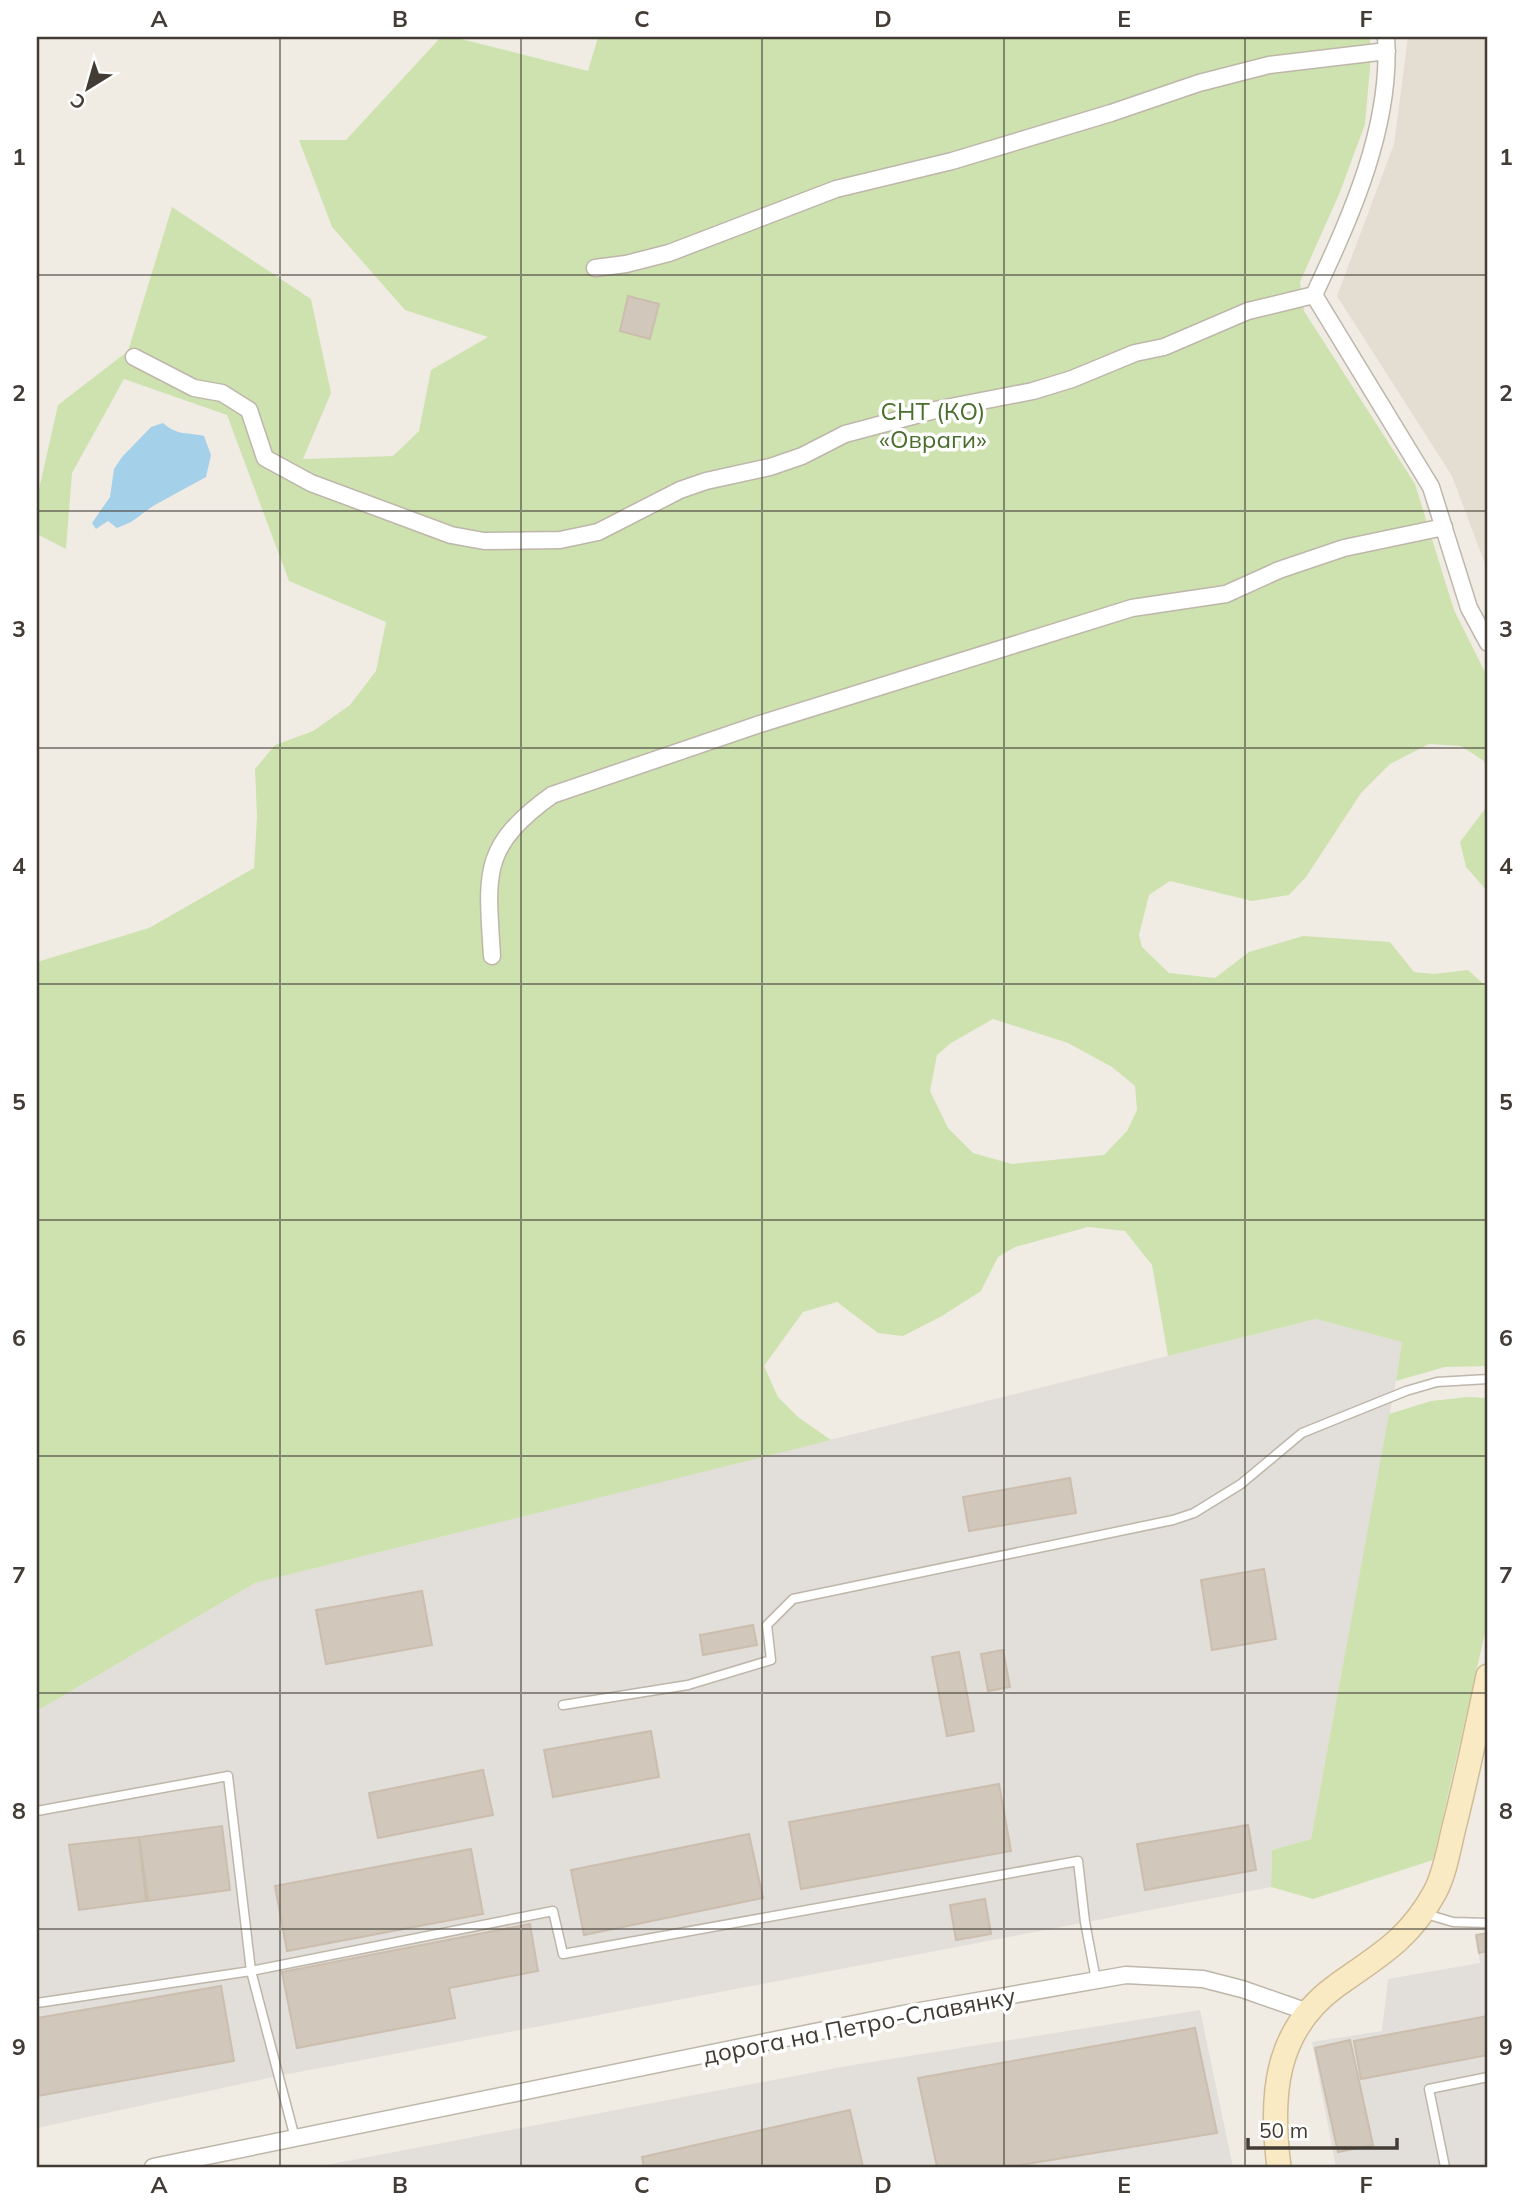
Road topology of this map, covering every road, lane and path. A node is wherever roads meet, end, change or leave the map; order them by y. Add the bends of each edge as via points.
1 (1386, 44) edge
2 (595, 268) dead end
3 (1314, 295) junction
4 (134, 357) dead end
5 (1444, 527) junction
6 (1488, 643) edge
7 (492, 956) dead end
8 (1488, 1379) edge
9 (1487, 1690) edge
10 (563, 1705) dead end
11 (37, 1811) edge
12 (1423, 1913) junction
13 (1488, 1923) edge
14 (251, 1971) junction
15 (1096, 1980) junction
16 (37, 2003) edge
17 (1308, 2012) junction
18 (1488, 2077) edge
19 (295, 2138) junction
20 (153, 2167) edge
21 (1279, 2167) edge
22 (1444, 2167) edge

1 - 2 street via 1199,83 952,161 836,189 669,253
1 - 3 street via 1379,126
3 - 4 street via 1248,311 1164,347 1135,353 1033,391 845,434 802,456 680,490 597,532 560,540 484,541 450,535 311,483 265,458 249,410 222,393 194,388
3 - 5 street via 1431,487
5 - 6 street via 1469,608
5 - 7 street via 1344,548 1226,594 1132,608 757,725 552,795 524,815 502,840 490,870
8 - 10 lane via 1437,1382 1302,1433 1241,1484 1194,1513 793,1599 767,1625 771,1660 688,1685
9 - 12 street via 1441,1877
11 - 14 lane via 228,1776
12 - 13 lane via 1453,1922
12 - 17 street via 1382,1956 1335,1987
14 - 15 lane via 553,1911 562,1954 1078,1861
14 - 16 lane
14 - 19 lane
15 - 17 street, дорога на Петро-Славянку via 1126,1975 1203,1979
15 - 19 street, дорога на Петро-Славянку via 903,2014
17 - 21 street via 1290,2037 1280,2068 1274,2104
18 - 22 lane via 1429,2089
19 - 20 street, дорога на Петро-Славянку

